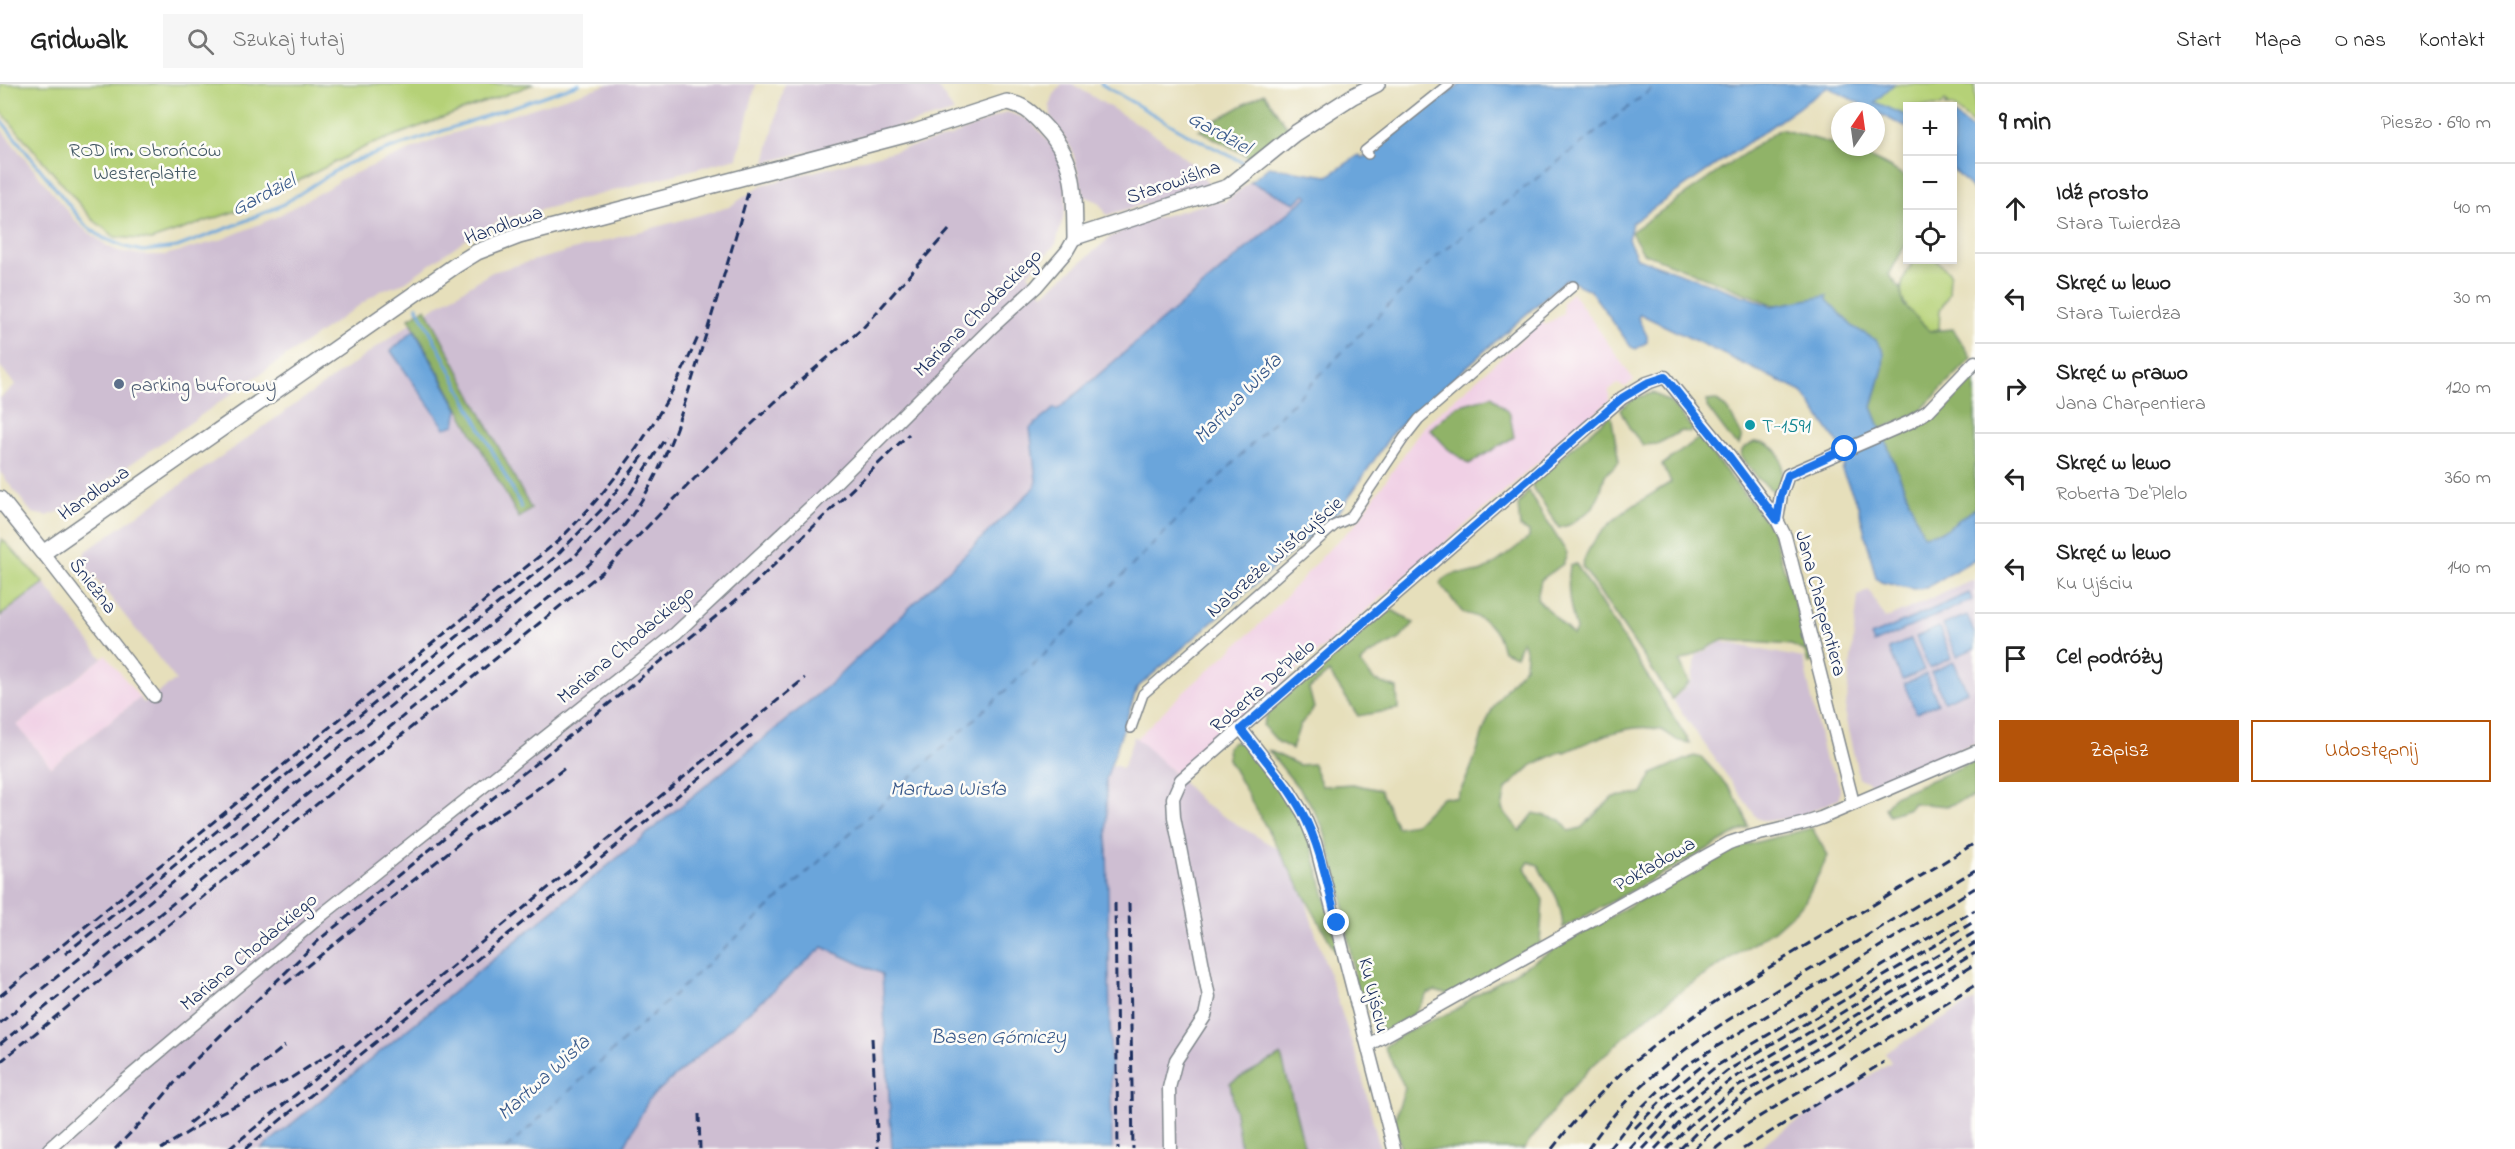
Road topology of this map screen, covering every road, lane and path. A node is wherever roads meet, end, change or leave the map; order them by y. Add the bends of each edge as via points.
1 (1449, 84) edge
2 (1368, 86) edge
3 (1368, 154) dead end
4 (1075, 237) junction
5 (1573, 286) dead end
6 (1975, 362) edge
7 (1665, 377) joint
8 (0, 500) edge
9 (1777, 520) junction
10 (43, 553) junction
11 (154, 696) dead end
12 (1131, 728) dead end
13 (1241, 729) junction
14 (1975, 752) edge
15 (1853, 803) junction
16 (1368, 1045) junction
17 (49, 1149) edge
18 (1170, 1149) edge
19 (1394, 1149) edge

1 - 3 street via 1365,151
2 - 4 street, Starowiślna via 1294,134 1228,187
4 - 10 street, Handlowa via 1075,200 1067,156 1030,110 1016,104 999,104 912,134 519,236 477,252
4 - 17 street, Mariana Chodackiego via 1036,287 676,633 323,914
5 - 12 street, Nabrzeże Wisłoujście via 1419,419 1350,518 1335,525 1143,694
6 - 9 street via 1928,411 1788,475
7 - 9 street, Jana Charpentiera
7 - 13 street, Roberta De'Plelo via 1622,398
8 - 10 street, Śnieżna
9 - 15 street, Jana Charpentiera via 1788,547
10 - 11 street, Śnieżna
13 - 16 street, Ku Ujściu via 1288,789 1311,832
13 - 18 street, Roberta De'Plelo via 1181,780 1173,798 1209,997 1205,1016 1176,1060 1171,1078
14 - 15 street, Pokładowa
15 - 16 street, Pokładowa via 1796,827 1757,832 1729,843
16 - 19 street, Ku Ujściu

